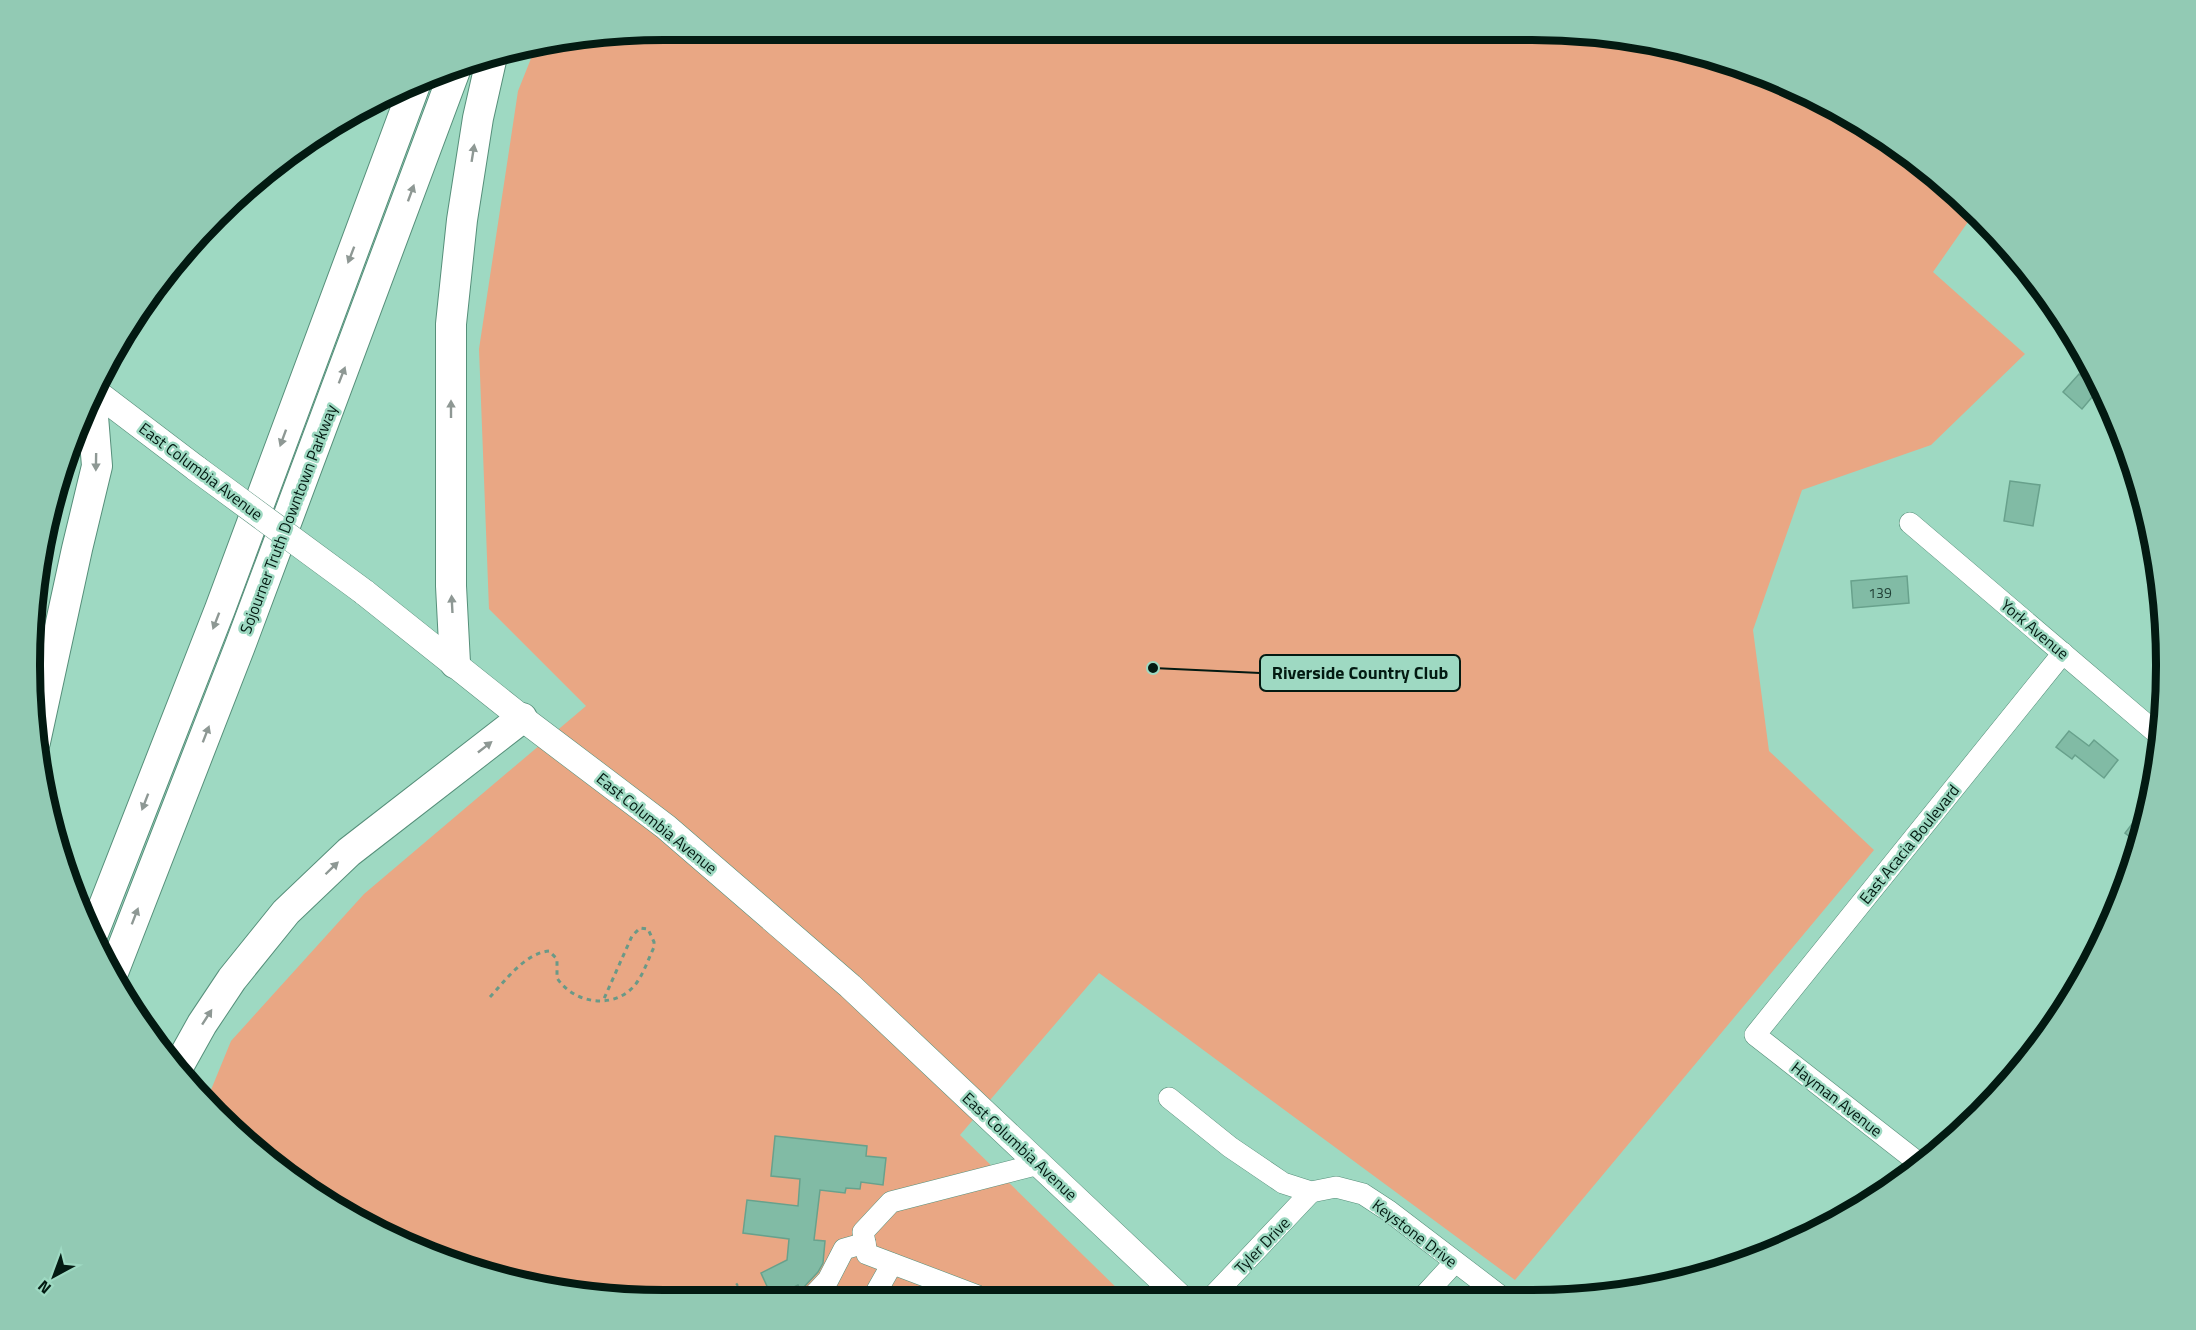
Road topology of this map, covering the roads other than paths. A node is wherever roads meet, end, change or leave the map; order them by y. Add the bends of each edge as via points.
1 (490, 66) edge
2 (452, 78) edge
3 (411, 95) edge
4 (102, 397) edge
5 (93, 415) edge
6 (1910, 523) dead end
7 (2062, 653) junction
8 (455, 663) junction
9 (42, 709) edge
10 (522, 718) junction
11 (2152, 729) edge
12 (97, 923) edge
13 (117, 963) edge
14 (1755, 1035) joint
15 (182, 1060) edge
16 (1169, 1098) dead end
17 (1913, 1158) edge
18 (1039, 1164) junction
19 (1311, 1192) junction
20 (865, 1243) junction
21 (1455, 1262) junction
22 (892, 1264) junction
23 (819, 1290) edge
24 (877, 1290) edge
25 (946, 1290) edge
26 (1173, 1290) edge
27 (1219, 1290) edge
28 (1429, 1290) edge
29 (1492, 1290) edge

8 -> 1 highway via 451,586 451,324 462,220
13 -> 2 highway, Sojourner Truth Downtown Parkway
3 -> 12 highway, Sojourner Truth Downtown Parkway via 220,609
4 - 8 main road, East Columbia Avenue, bridge
5 -> 9 highway via 97,466
6 - 7 street, York Avenue
7 - 11 street, York Avenue
7 - 14 street, East Acacia Boulevard
8 - 10 main road, East Columbia Avenue
15 -> 10 highway via 232,979 286,912 349,852
10 - 18 main road, East Columbia Avenue via 666,827 841,979
14 - 17 street, Hayman Avenue
16 - 19 street, Keystone Drive via 1274,1177
18 - 20 street via 891,1202 863,1232
18 - 26 main road, East Columbia Avenue
19 - 21 street, Keystone Drive via 1336,1187 1363,1194
19 - 27 street, Tyler Drive
20 - 22 street via 867,1254
20 - 23 street via 844,1249
21 - 28 street
21 - 29 street, Keystone Drive
22 - 24 street
22 - 25 street

